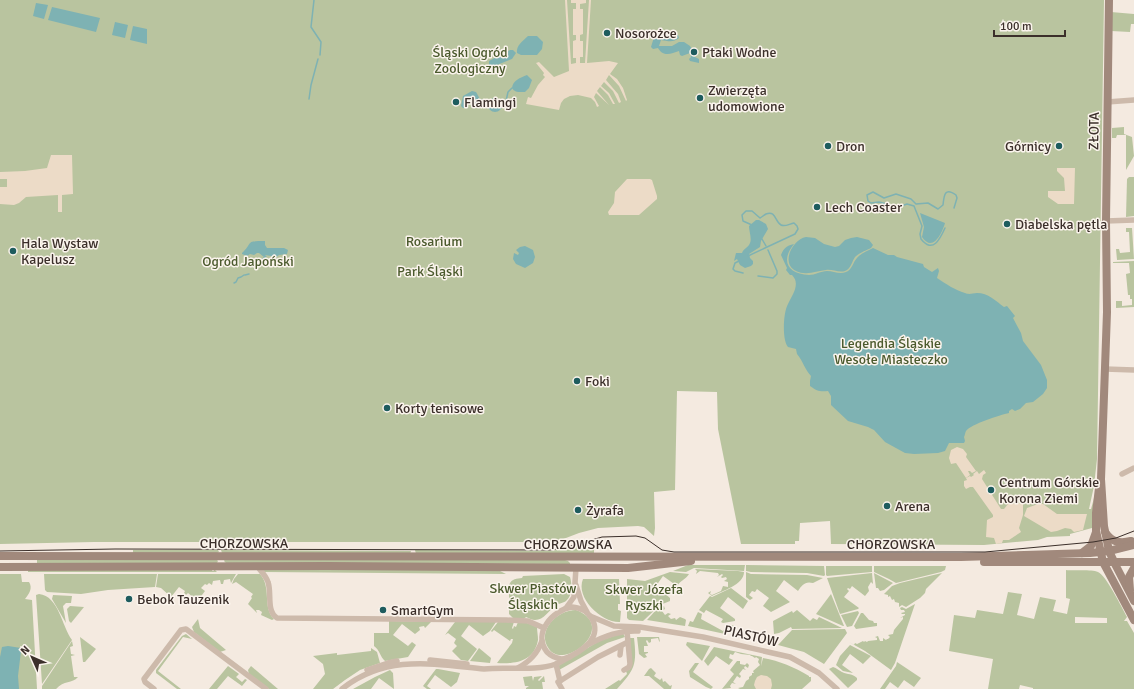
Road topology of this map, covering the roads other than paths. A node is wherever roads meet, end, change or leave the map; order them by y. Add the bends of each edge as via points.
1 (1109, 0) edge
2 (1134, 100) edge
3 (1107, 102) junction
4 (1134, 220) edge
5 (1106, 221) junction
6 (1105, 369) junction
7 (1134, 370) edge
8 (1134, 468) edge
9 (1122, 474) dead end
10 (1101, 479) junction
11 (1096, 531) junction
12 (1105, 531) junction
13 (1134, 541) edge
14 (1134, 545) edge
15 (1105, 551) junction
16 (1082, 553) junction
17 (0, 556) edge
18 (222, 556) junction
19 (564, 557) junction
20 (585, 557) junction
21 (1103, 562) junction
22 (1113, 562) junction
23 (1134, 562) edge
24 (221, 566) junction
25 (257, 566) junction
26 (0, 567) edge
27 (576, 568) junction
28 (1134, 568) edge
29 (575, 582) junction
30 (1132, 598) edge
31 (566, 608) junction
32 (589, 614) junction
33 (1134, 620) edge
34 (544, 628) junction
35 (650, 630) junction
36 (626, 631) junction
37 (542, 641) junction
38 (628, 642) junction
39 (589, 644) junction
40 (621, 646) junction
41 (620, 655) dead end
42 (570, 656) junction
43 (531, 660) junction
44 (556, 664) junction
45 (535, 667) junction
46 (490, 668) junction
47 (518, 669) junction
48 (624, 670) dead end
49 (560, 681) junction
50 (154, 689) edge
51 (266, 689) edge
52 (337, 689) edge
53 (342, 689) edge
54 (562, 689) edge
55 (837, 689) edge

1 - 3 main road, ZŁOTA
2 - 3 street
3 - 5 main road, ZŁOTA
4 - 5 street
5 - 6 main road, ZŁOTA
6 - 7 street
6 - 10 main road, ZŁOTA
8 - 9 street
10 - 11 main road, ZŁOTA
10 - 12 main road, ZŁOTA
11 - 15 main road, ZŁOTA
11 - 16 main road, ZŁOTA via 1091,546
12 - 13 main road via 1115,542
12 - 15 main road, ZŁOTA
14 - 15 main road, CHORZOWSKA
15 - 16 main road, CHORZOWSKA
15 - 21 main road
15 - 22 main road, ZŁOTA
16 - 20 main road, CHORZOWSKA via 961,557
17 - 18 main road, CHORZOWSKA
18 - 19 main road, CHORZOWSKA
18 - 24 main road
19 - 20 main road, CHORZOWSKA
19 - 27 main road
20 - 27 main road via 578,562
21 - 22 main road, CHORZOWSKA
21 - 27 main road, CHORZOWSKA via 691,561 634,568
21 - 33 main road
22 - 23 main road, CHORZOWSKA
22 - 30 main road, ZŁOTA
24 - 25 main road, CHORZOWSKA
24 - 26 main road, CHORZOWSKA
25 - 27 main road, CHORZOWSKA
25 - 34 street via 268,582 271,610 277,618 506,620 528,621
27 - 29 street
28 - 30 main road via 1129,577
29 - 31 street via 574,597
29 - 32 street via 581,601
31 - 32 street via 577,608
31 - 34 street via 550,619
32 - 35 street, PIASTÓW via 614,626
32 - 39 street via 595,630
34 - 37 street
35 - 36 street, PIASTÓW
35 - 55 street, PIASTÓW via 713,639 790,657 819,673
36 - 38 street
36 - 39 street, PIASTÓW
37 - 42 street via 552,656 560,659
37 - 43 street
38 - 40 street
38 - 48 street via 630,664
39 - 42 street
40 - 41 street
40 - 49 street
42 - 44 street
43 - 45 street
43 - 47 street
44 - 45 street
44 - 49 street
45 - 47 street
46 - 47 street
46 - 52 street via 485,665 431,660 401,660 365,671
46 - 53 street via 402,664 367,674
49 - 54 street via 558,682
50 - 51 street via 144,680 182,630 186,629

